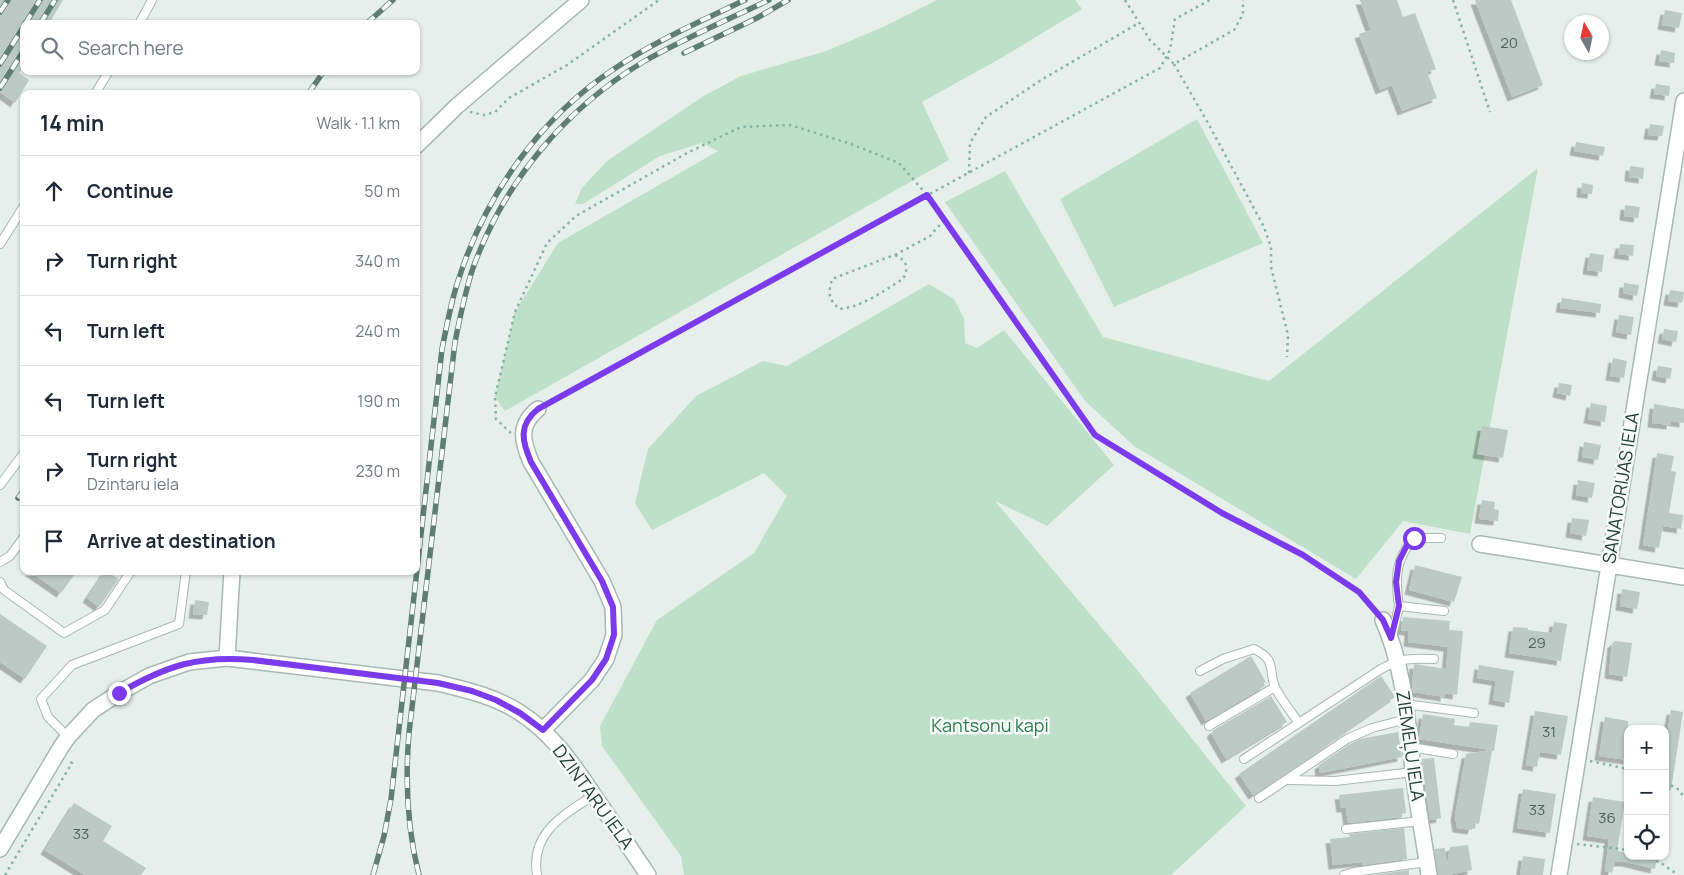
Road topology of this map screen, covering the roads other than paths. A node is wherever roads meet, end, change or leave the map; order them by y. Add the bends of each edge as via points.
1 (152, 0) edge
2 (581, 0) edge
3 (141, 20) edge
4 (106, 75) edge
5 (97, 90) edge
6 (1684, 101) edge
7 (420, 142) edge
8 (20, 212) edge
9 (0, 244) edge
10 (538, 409) road end
11 (20, 458) edge
12 (0, 485) edge
13 (1441, 538) dead end
14 (20, 542) edge
15 (1480, 544) dead end
16 (0, 562) edge
17 (1609, 566) junction
18 (128, 575) edge
19 (185, 575) edge
20 (232, 575) edge
21 (1684, 577) edge
22 (0, 582) edge
23 (1399, 606) junction
24 (1444, 611) dead end
25 (1383, 620) road end
26 (1391, 638) junction
27 (227, 658) junction
28 (1434, 659) dead end
29 (1397, 660) junction
30 (1200, 672) dead end
31 (1275, 687) junction
32 (1405, 704) junction
33 (1474, 713) dead end
34 (1408, 719) junction
35 (1299, 723) junction
36 (1209, 726) dead end
37 (543, 730) junction
38 (68, 737) junction
39 (1411, 748) junction
40 (1454, 754) dead end
41 (1244, 759) dead end
42 (1414, 772) junction
43 (1288, 780) junction
44 (594, 795) junction
45 (1259, 798) dead end
46 (1421, 821) junction
47 (1346, 830) dead end
48 (0, 849) edge
49 (1428, 869) edge
50 (537, 875) edge
51 (648, 875) edge
52 (1344, 875) edge
53 (1559, 875) edge

1 - 3 lane
2 - 7 street via 457,106
4 - 5 lane
6 - 17 street, SANATORIJAS IELA
8 - 9 lane
10 - 37 street via 528,416 524,425 523,444 602,581 613,607 614,635 606,659 592,680
11 - 12 lane
13 - 23 lane via 1414,538 1406,547 1399,561 1396,582
14 - 16 lane via 10,556
15 - 17 street
17 - 21 street
17 - 53 street, SANATORIJAS IELA
18 - 22 lane via 105,610 64,633 4,590
19 - 38 lane via 179,624 72,665 41,699 48,717
20 - 27 street
23 - 24 lane
23 - 26 lane
25 - 26 street, ZIEMEĻU IELA
26 - 29 street, ZIEMEĻU IELA
27 - 37 street, DZINTARU IELA via 438,683 496,700
27 - 38 street, DZINTARU IELA via 190,662 149,676 93,710
28 - 29 lane
29 - 32 street, ZIEMEĻU IELA
29 - 35 lane
30 - 31 lane via 1254,649 1264,654 1272,668
31 - 35 lane
31 - 36 lane
32 - 33 lane
32 - 34 street, ZIEMEĻU IELA
34 - 39 street, ZIEMEĻU IELA
34 - 43 lane via 1372,728 1347,739
35 - 41 lane
37 - 44 street, DZINTARU IELA via 570,760
38 - 48 street, DZINTARU IELA
39 - 40 lane
39 - 42 street, ZIEMEĻU IELA
42 - 43 lane via 1335,781
42 - 46 street, ZIEMEĻU IELA
43 - 45 lane
44 - 50 lane via 548,828 537,855
44 - 51 street, DZINTARU IELA
46 - 47 lane
46 - 49 street, ZIEMEĻU IELA
49 - 52 lane

